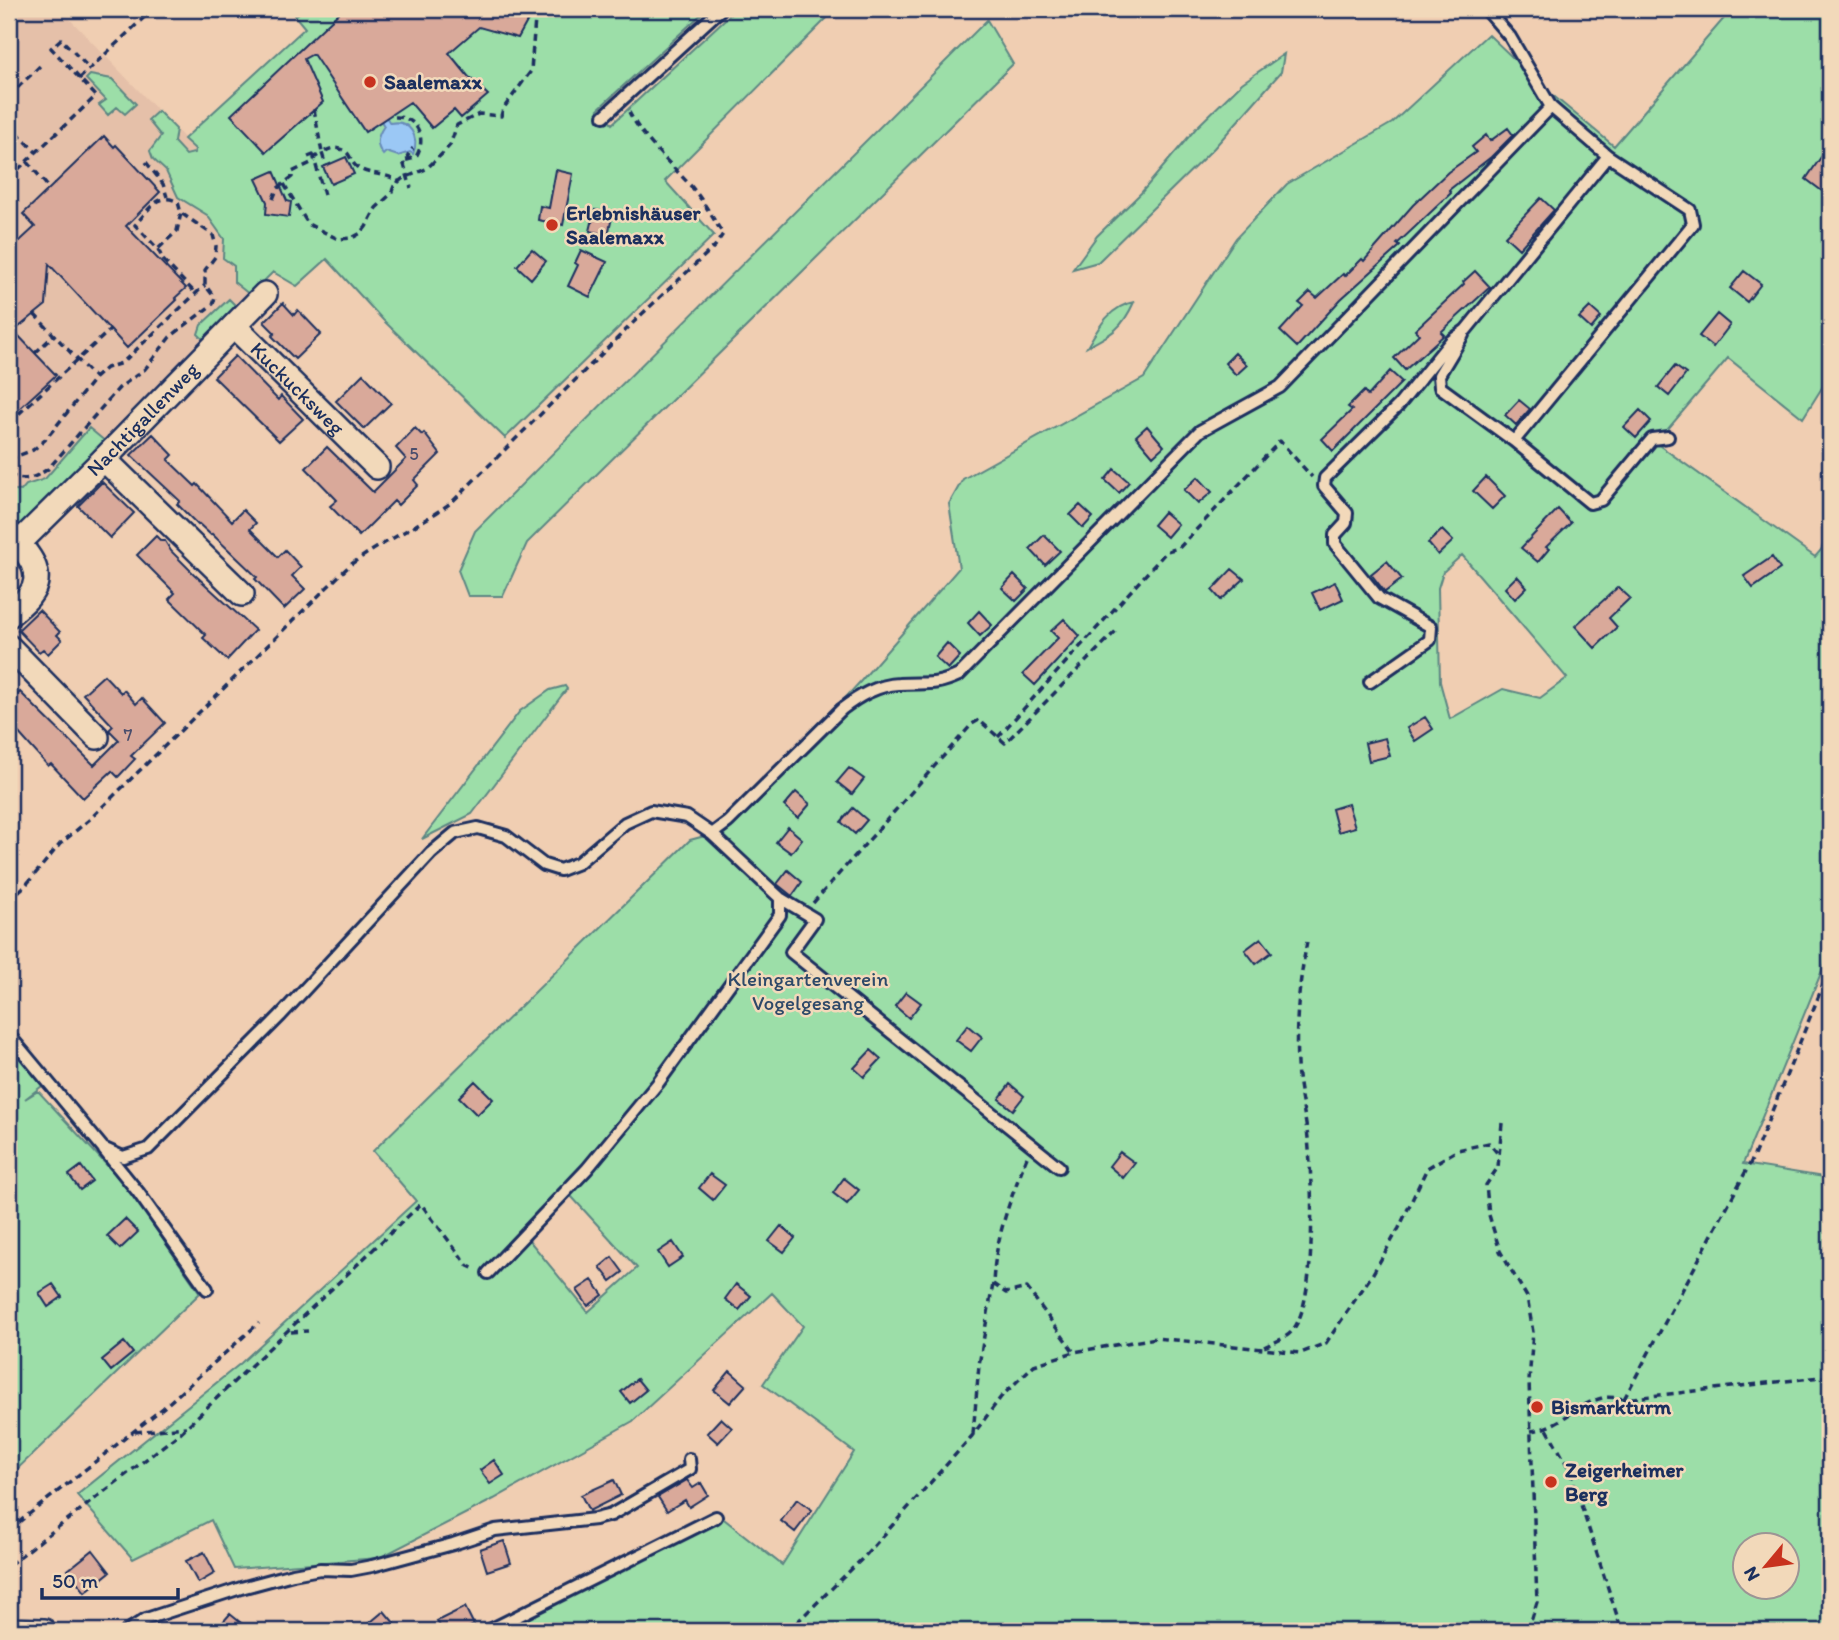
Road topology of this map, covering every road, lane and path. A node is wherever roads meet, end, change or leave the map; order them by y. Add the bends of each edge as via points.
1 (153, 9) edge
2 (542, 9) edge
3 (721, 9) edge
4 (1486, 9) edge
5 (41, 65) dead end
6 (90, 69) junction
7 (79, 79) junction
8 (9, 96) edge
9 (622, 100) junction
10 (1552, 107) junction
11 (314, 109) dead end
12 (604, 116) dead end
13 (395, 117) dead end
14 (9, 124) edge
15 (413, 148) dead end
16 (36, 152) junction
17 (322, 153) junction
18 (1608, 156) junction
19 (308, 157) dead end
20 (315, 159) junction
21 (410, 160) junction
22 (27, 161) junction
23 (146, 162) dead end
24 (326, 166) dead end
25 (408, 176) junction
26 (9, 178) edge
27 (399, 181) junction
28 (284, 184) junction
29 (49, 188) dead end
30 (411, 188) dead end
31 (324, 195) dead end
32 (167, 197) junction
33 (273, 199) dead end
34 (181, 213) junction
35 (9, 237) edge
36 (9, 247) edge
37 (158, 249) junction
38 (205, 285) junction
39 (195, 294) junction
40 (265, 294) dead end
41 (34, 314) dead end
42 (234, 326) junction
43 (110, 330) dead end
44 (1466, 330) junction
45 (54, 335) junction
46 (35, 353) dead end
47 (78, 359) junction
48 (95, 378) junction
49 (1668, 437) dead end
50 (1514, 441) junction
51 (370, 454) dead end
52 (10, 459) edge
53 (104, 459) junction
54 (9, 474) edge
55 (1325, 478) junction
56 (14, 538) edge
57 (238, 584) dead end
58 (9, 615) edge
59 (1117, 630) dead end
60 (9, 647) edge
61 (1370, 682) dead end
62 (95, 731) dead end
63 (998, 737) junction
64 (712, 834) junction
65 (780, 898) junction
66 (9, 900) edge
67 (804, 912) junction
68 (1307, 942) dead end
69 (1830, 968) edge
70 (9, 1035) edge
71 (1502, 1123) dead end
72 (1032, 1146) junction
73 (103, 1148) junction
74 (1499, 1156) junction
75 (1059, 1167) dead end
76 (488, 1273) joint
77 (993, 1284) junction
78 (207, 1289) dead end
79 (259, 1323) dead end
80 (308, 1331) dead end
81 (289, 1332) junction
82 (1263, 1348) junction
83 (1074, 1352) junction
84 (1830, 1376) edge
85 (1625, 1399) junction
86 (186, 1427) junction
87 (1547, 1429) junction
88 (133, 1432) junction
89 (1531, 1432) junction
90 (972, 1437) junction
91 (689, 1459) dead end
92 (716, 1517) dead end
93 (9, 1530) edge
94 (9, 1564) edge
95 (9, 1630) edge
96 (44, 1631) edge
97 (127, 1631) edge
98 (488, 1631) edge
99 (788, 1631) edge
100 (1528, 1631) edge
101 (1622, 1631) edge

1 - 6 path
2 - 25 path via 535,19 531,71 502,116 479,114 460,122 444,152 426,169
3 - 9 lane
4 - 10 lane via 1510,37
5 - 8 path
6 - 7 path
6 - 7 path via 61,38 51,48
7 - 16 path via 96,96
9 - 12 lane
9 - 66 path via 633,120 703,202 723,234 715,246 452,502 350,565 60,844
10 - 18 lane
10 - 64 lane via 1280,387 1200,431 960,675 940,684 895,684 863,693
11 - 17 path
13 - 21 path via 411,120 420,135 419,152
14 - 16 path
15 - 21 path
16 - 22 path
17 - 20 path
17 - 24 path
17 - 27 path via 341,149 359,168
18 - 44 lane
18 - 50 lane via 1690,210 1693,224
19 - 20 path
20 - 28 path via 292,172
20 - 31 path
21 - 25 path via 403,161
22 - 26 path
22 - 29 path
23 - 32 path
25 - 27 path
25 - 30 path
27 - 28 path via 361,233 338,239 303,220
28 - 33 path
32 - 34 path via 178,202
32 - 37 path via 135,225
34 - 37 path via 177,231
34 - 38 path via 213,235 215,257 205,270
35 - 36 path
37 - 39 path
38 - 39 path
38 - 54 path via 215,298 213,304 170,337 145,369 119,388 48,469 25,480
39 - 48 path via 122,363
40 - 42 street, Nachtigallenweg
41 - 45 path
42 - 51 street, Kuckucksweg
42 - 53 street, Nachtigallenweg
43 - 47 path
44 - 50 lane via 1439,375 1440,387
44 - 55 lane
45 - 46 path
45 - 47 path
47 - 48 path
47 - 52 path via 13,419
48 - 52 path via 45,440
49 - 50 lane via 1652,439 1601,500 1590,503
53 - 56 street, Nachtigallenweg
53 - 57 street
55 - 61 lane via 1324,486 1347,513 1335,544 1379,598 1431,627 1430,640
55 - 63 path via 1312,477 1280,442 1180,548 1167,551
56 - 58 street via 34,562 36,581 31,595
59 - 63 path via 1005,743
60 - 62 street
63 - 67 path via 979,720 972,724
64 - 65 lane
64 - 73 lane via 687,817 651,811 625,823 578,863 560,870 544,865 506,836 478,828 455,834 431,853 148,1149 123,1157
65 - 67 lane
65 - 76 lane via 780,915 658,1083 587,1169
67 - 72 lane via 815,919 791,952
68 - 82 path via 1298,992 1297,1040 1311,1188 1306,1303 1292,1332
69 - 85 path via 1754,1158
70 - 73 lane
71 - 74 path
72 - 75 lane
72 - 77 path via 996,1244
73 - 78 lane
74 - 82 path via 1489,1143 1458,1150 1427,1168 1399,1228 1326,1343 1301,1353
74 - 89 path via 1498,1167 1486,1185 1488,1205 1500,1251 1527,1297 1533,1332
76 - 81 path via 468,1266 421,1203
77 - 83 path via 1006,1293 1027,1287
77 - 90 path
79 - 88 path
80 - 81 path
81 - 86 path
82 - 83 path via 1156,1338
83 - 90 path via 1034,1366 1000,1397
84 - 85 path
85 - 87 path via 1605,1397 1584,1405
86 - 88 path
86 - 94 path
87 - 89 path
87 - 101 path via 1569,1468
88 - 93 path
89 - 100 path via 1537,1602
90 - 99 path via 865,1556
91 - 97 lane via 690,1469 611,1515 495,1530 351,1570 293,1574 146,1619
92 - 98 lane
95 - 96 street

